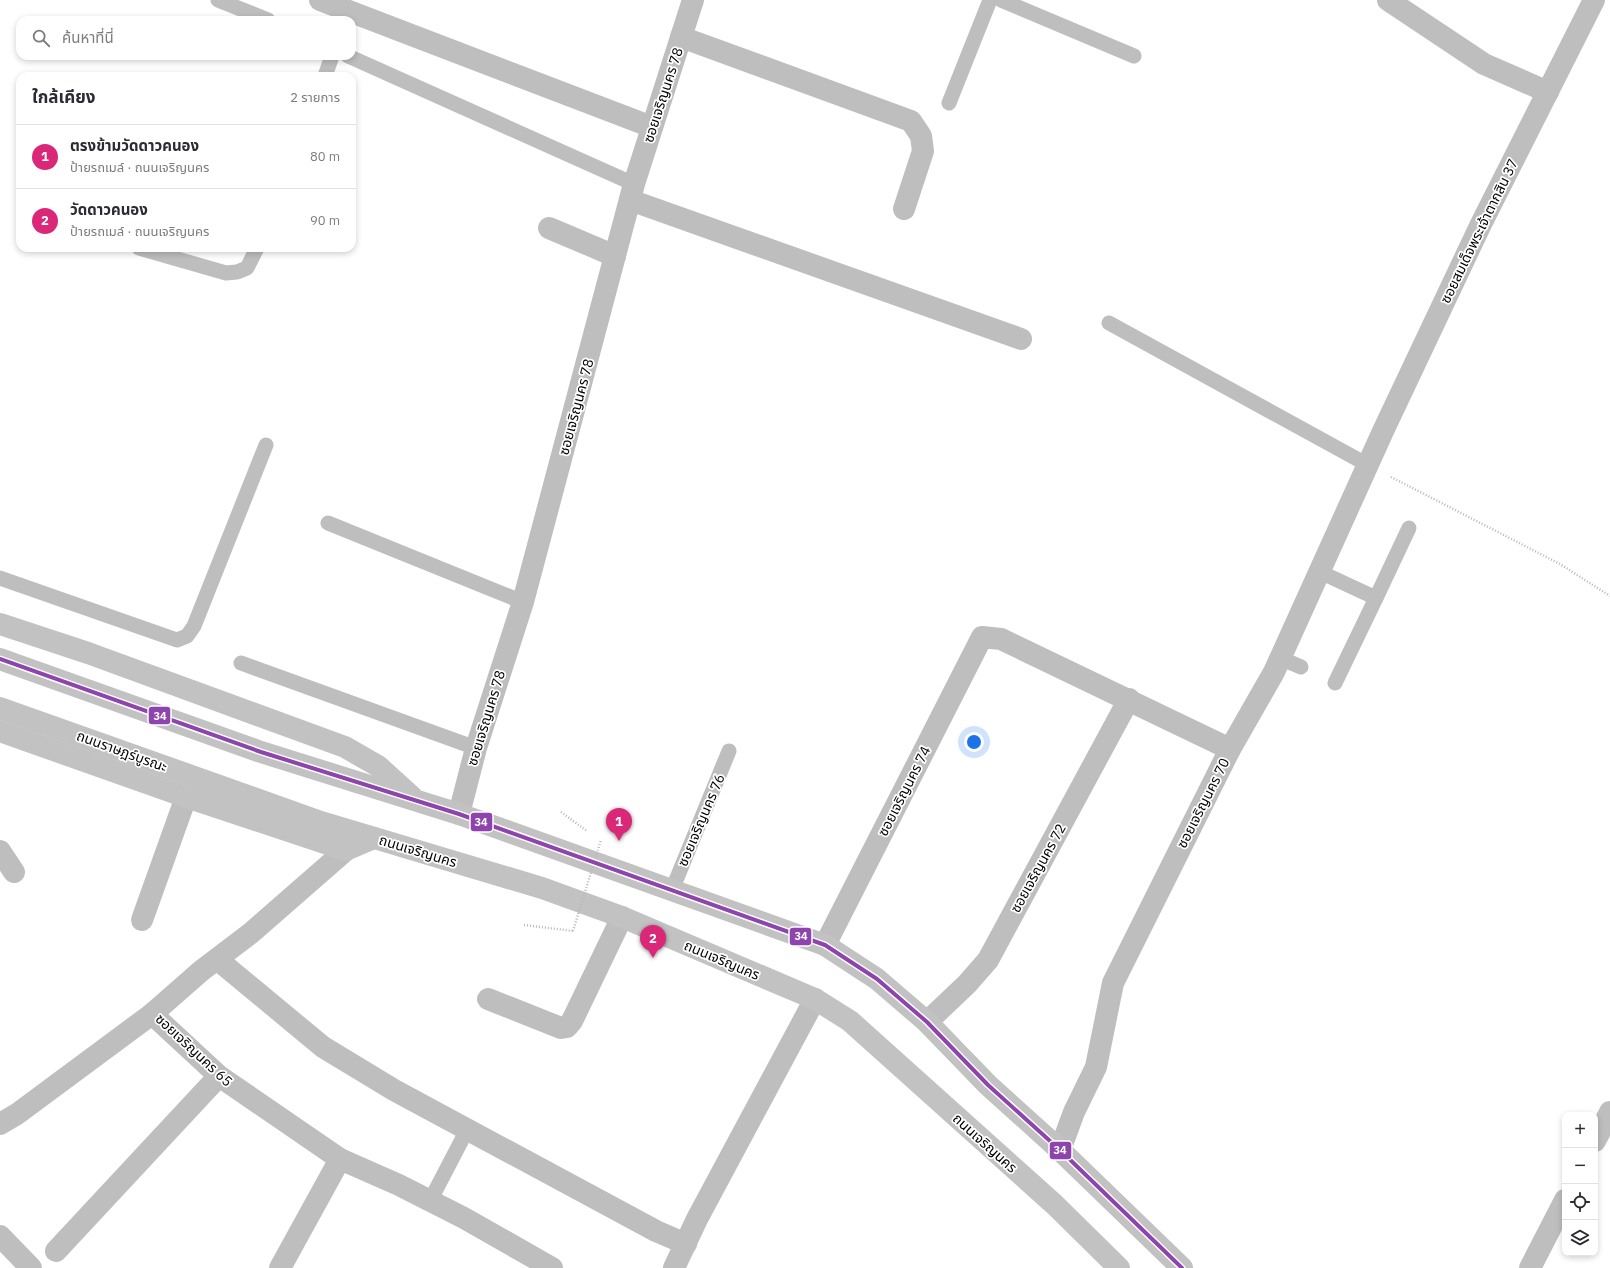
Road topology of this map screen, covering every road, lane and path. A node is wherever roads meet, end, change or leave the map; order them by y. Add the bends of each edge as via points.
1 (218, 0) edge
2 (320, 0) edge
3 (693, 0) edge
4 (990, 0) edge
5 (1001, 0) edge
6 (1388, 0) edge
7 (1594, 0) edge
8 (258, 16) edge
9 (681, 37) junction
10 (1134, 56) dead end
11 (331, 60) edge
12 (356, 60) edge
13 (326, 72) edge
14 (1548, 92) junction
15 (949, 103) dead end
16 (652, 127) junction
17 (632, 192) junction
18 (904, 209) dead end
19 (549, 228) dead end
20 (154, 252) edge
21 (255, 252) edge
22 (615, 256) junction
23 (1109, 323) dead end
24 (1021, 339) dead end
25 (266, 445) dead end
26 (1368, 465) junction
27 (328, 523) dead end
28 (1408, 528) dead end
29 (1320, 572) junction
30 (0, 578) edge
31 (1610, 596) edge
32 (1376, 598) junction
33 (523, 602) junction
34 (0, 624) edge
35 (1280, 658) junction
36 (0, 659) edge
37 (241, 663) dead end
38 (1301, 667) dead end
39 (1336, 683) dead end
40 (1129, 699) junction
41 (0, 708) edge
42 (3, 735) edge
43 (476, 748) junction
44 (1230, 749) junction
45 (730, 751) dead end
46 (243, 794) joint
47 (186, 797) junction
48 (414, 799) junction
49 (561, 812) dead end
50 (459, 814) junction
51 (589, 832) dead end
52 (595, 836) dead end
53 (374, 838) junction
54 (346, 850) junction
55 (0, 851) edge
56 (14, 872) dead end
57 (672, 890) junction
58 (622, 918) junction
59 (142, 920) dead end
60 (524, 925) dead end
61 (825, 945) junction
62 (218, 960) junction
63 (488, 999) dead end
64 (815, 999) junction
65 (152, 1014) junction
66 (927, 1022) junction
67 (219, 1076) junction
68 (1610, 1112) edge
69 (0, 1124) edge
70 (467, 1130) junction
71 (1598, 1135) edge
72 (1060, 1150) junction
73 (340, 1159) junction
74 (430, 1201) junction
75 (1562, 1206) edge
76 (0, 1236) edge
77 (686, 1244) junction
78 (56, 1251) dead end
79 (31, 1268) edge
80 (280, 1268) edge
81 (552, 1268) edge
82 (674, 1268) edge
83 (1119, 1268) edge
84 (1182, 1268) edge
85 (1530, 1268) edge

1 - 8 lane
2 - 16 street
3 - 9 street, ซอยเจริญนคร 78
4 - 15 lane
5 - 10 lane
6 - 14 street via 1484,64
7 - 14 street, ซอยสมเด็จพระเจ้าตากสิน 37
9 - 16 street, ซอยเจริญนคร 78
9 - 18 street via 911,121 921,136 924,151
11 - 13 lane
12 - 17 lane
14 - 26 street, ซอยสมเด็จพระเจ้าตากสิน 37 via 1481,224
16 - 17 street, ซอยเจริญนคร 78
17 - 22 street, ซอยเจริญนคร 78
17 - 24 street
19 - 22 street
20 - 21 lane via 226,273 247,268
22 - 33 street, ซอยเจริญนคร 78
23 - 26 lane
25 - 30 lane via 194,626 187,636 177,640
26 - 29 street, ซอยเจริญนคร 70
26 - 31 path via 1560,564
27 - 33 lane
28 - 32 lane
29 - 32 lane
29 - 35 street, ซอยเจริญนคร 70
32 - 39 lane
33 - 43 street, ซอยเจริญนคร 78
34 - 48 main road via 88,653 345,747 378,766
35 - 38 lane
35 - 44 street, ซอยเจริญนคร 70
36 - 48 main road via 261,752
37 - 43 lane
40 - 44 street
40 - 61 street, ซอยเจริญนคร 74 via 1001,639 982,637
40 - 66 street, ซอยเจริญนคร 72 via 988,960
41 - 46 main road, ถนนราษฎร์บูรณะ
42 - 47 main road
43 - 50 street, ซอยเจริญนคร 78
44 - 72 street, ซอยเจริญนคร 70 via 1113,983 1096,1067 1074,1112
45 - 57 lane, ซอยเจริญนคร 76
46 - 53 main road, ถนนเจริญนคร
47 - 54 main road
47 - 59 street
48 - 50 main road
49 - 51 path
50 - 57 main road
52 - 60 path, bridge via 601,840 573,931
53 - 54 main road
53 - 58 main road, ถนนเจริญนคร via 542,888
54 - 62 street, ซอยเจริญนคร 65
55 - 56 street
57 - 61 main road
58 - 63 street via 568,1027 561,1028
58 - 64 main road, ถนนเจริญนคร
61 - 66 main road via 877,979
62 - 65 street, ซอยเจริญนคร 65 via 201,971
62 - 70 street via 323,1047
64 - 77 street
64 - 83 main road, ถนนเจริญนคร via 856,1026 1055,1205
65 - 67 street, ซอยเจริญนคร 65
65 - 69 street via 23,1110
66 - 72 main road via 988,1085
67 - 73 street, ซอยเจริญนคร 65
67 - 78 street
68 - 71 street
70 - 74 lane
70 - 77 street via 656,1231
72 - 84 main road
73 - 74 street, ซอยเจริญนคร 65
73 - 80 street
74 - 81 street, ซอยเจริญนคร 65
75 - 85 street
76 - 79 street
77 - 82 street

